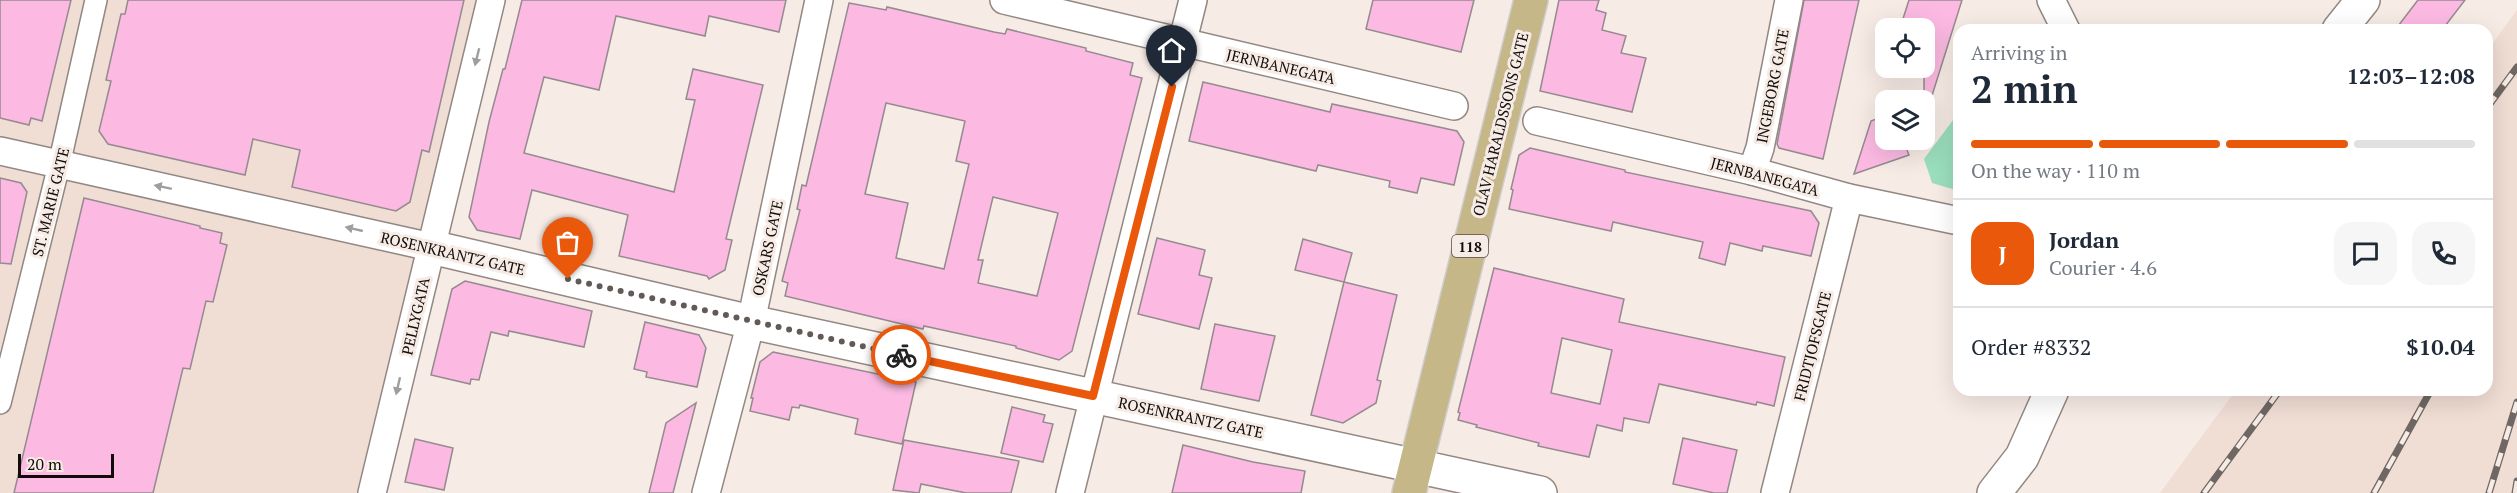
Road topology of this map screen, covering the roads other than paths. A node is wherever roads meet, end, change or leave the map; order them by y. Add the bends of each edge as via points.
1 (96, 0) edge
2 (491, 0) edge
3 (819, 0) edge
4 (1004, 0) edge
5 (1193, 0) edge
6 (1530, 0) edge
7 (1789, 0) edge
8 (2051, 0) edge
9 (2363, 0) edge
10 (2063, 24) edge
11 (2345, 24) edge
12 (1183, 43) junction
13 (1454, 106) dead end
14 (1537, 121) dead end
15 (0, 151) edge
16 (59, 165) junction
17 (1752, 171) junction
18 (1849, 198) junction
19 (1953, 221) edge
20 (431, 247) junction
21 (751, 322) junction
22 (1093, 396) junction
23 (2049, 396) edge
24 (0, 403) edge
25 (1412, 479) edge
26 (372, 493) edge
27 (706, 493) edge
28 (1070, 493) edge
29 (1540, 493) edge
30 (1775, 493) edge
31 (1994, 493) edge

1 - 16 street, ST. MARIE GATE
2 -> 20 street, PELLYGATA
3 - 21 street, OSKARS GATE
4 - 12 street, JERNBANEGATA
5 - 12 street
6 - 25 main road, OLAV HARALDSSONS GATE / 118
7 - 17 street, INGEBORG GATE
8 - 10 street
9 - 11 street
12 - 13 street, JERNBANEGATA
12 - 22 street
14 - 17 street, JERNBANEGATA
15 - 16 street, ROSENKRANTZ GATE
20 -> 16 street, ROSENKRANTZ GATE
16 - 24 street, ST. MARIE GATE
17 - 18 street, JERNBANEGATA
18 - 19 street, JERNBANEGATA
18 - 30 street, FRIDTJOFSGATE
20 - 21 street, ROSENKRANTZ GATE
20 -> 26 street, PELLYGATA
21 - 22 street, ROSENKRANTZ GATE
21 - 27 street, OSKARS GATE
22 - 25 street, ROSENKRANTZ GATE
22 - 28 street
23 - 31 street via 2022,457
25 - 29 street, ROSENKRANTZ GATE

